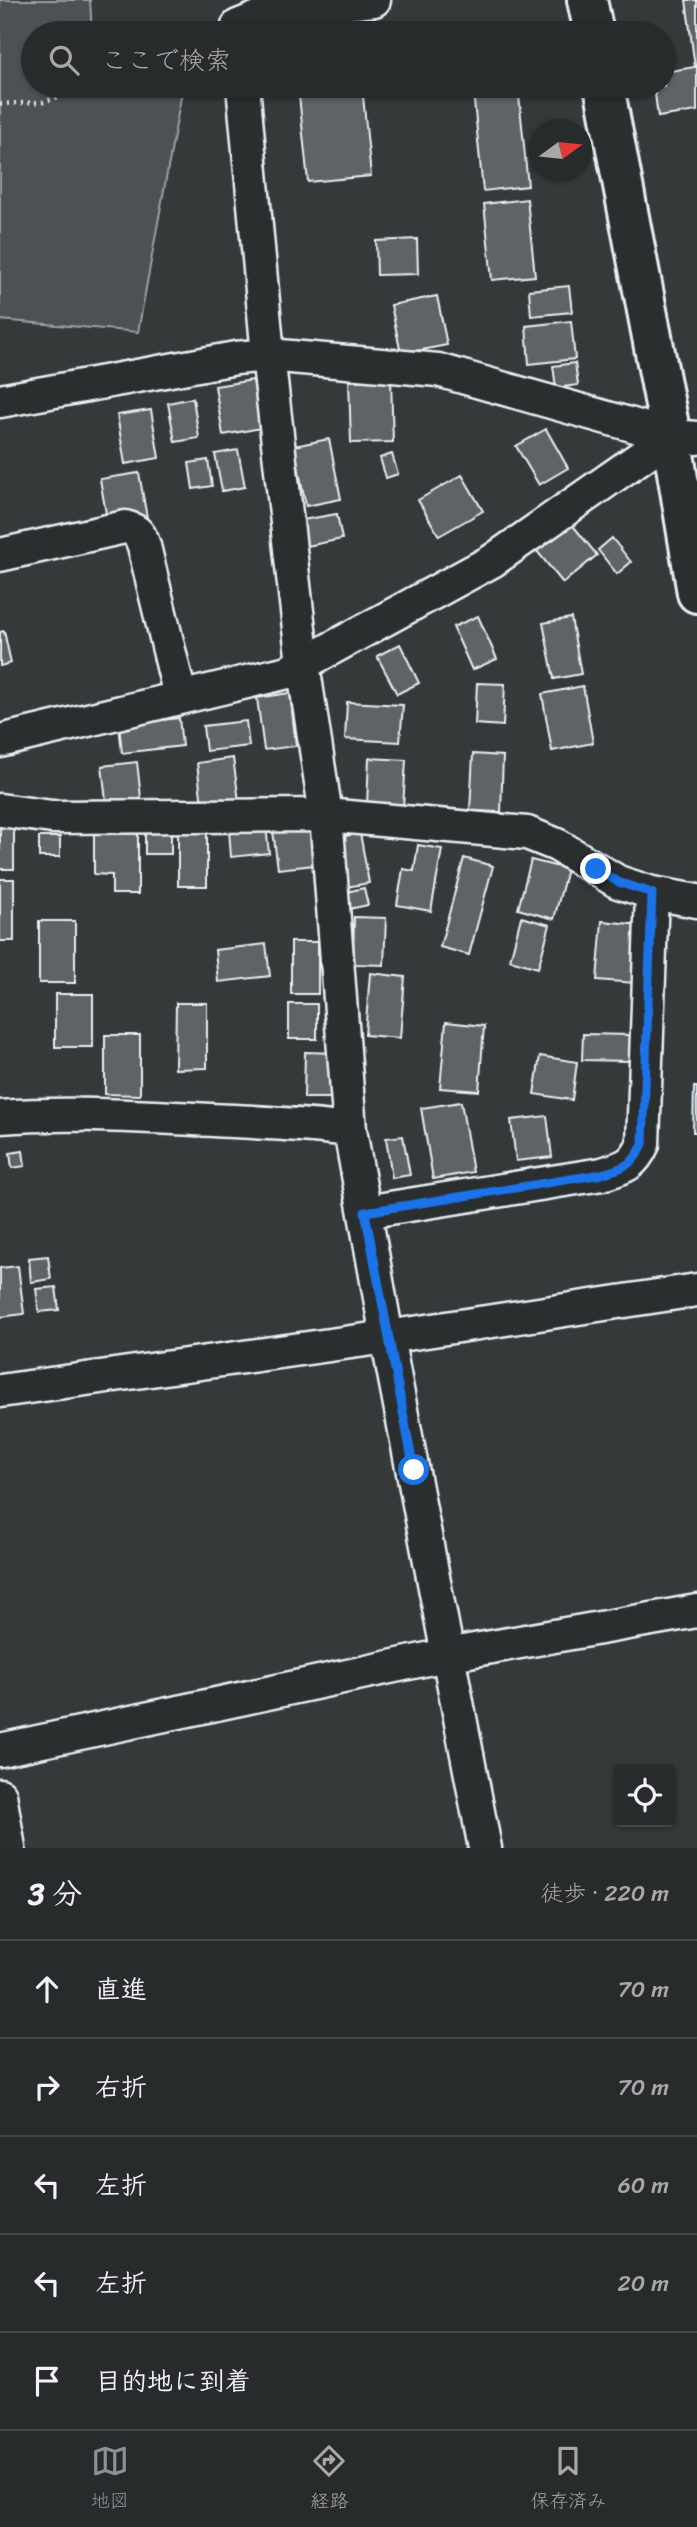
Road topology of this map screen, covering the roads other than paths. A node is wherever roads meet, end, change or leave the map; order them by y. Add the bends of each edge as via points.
1 (374, 0) edge
2 (587, 0) edge
3 (237, 20) edge
4 (591, 21) edge
5 (244, 98) edge
6 (607, 98) edge
7 (268, 355) junction
8 (0, 401) edge
9 (684, 437) edge
10 (0, 555) edge
11 (697, 593) edge
12 (303, 664) junction
13 (180, 696) junction
14 (0, 741) edge
15 (0, 810) edge
16 (326, 815) junction
17 (652, 893) junction
18 (697, 901) edge
19 (0, 1117) edge
20 (350, 1130) junction
21 (365, 1212) junction
22 (697, 1290) edge
23 (387, 1337) junction
24 (0, 1391) edge
25 (697, 1611) edge
26 (446, 1655) junction
27 (0, 1750) edge
28 (0, 1795) edge
29 (9, 1848) edge
30 (485, 1848) edge

1 - 3 street via 278,10
2 - 4 street
5 - 7 street
6 - 9 street
7 - 8 street
7 - 9 street via 438,370
7 - 12 street
9 - 11 street
9 - 12 street via 492,561
10 - 13 street via 125,527 134,529 141,535
12 - 13 street via 288,672
12 - 16 street
13 - 14 street
15 - 16 street via 52,817
16 - 17 street via 527,833 557,845 618,882
16 - 20 street
17 - 18 street
17 - 21 street via 643,1144 636,1159 602,1174
19 - 20 street via 103,1114
20 - 21 street
21 - 23 street
22 - 23 street
23 - 24 street
23 - 26 street
25 - 26 street
26 - 27 street
26 - 30 street
28 - 29 street

